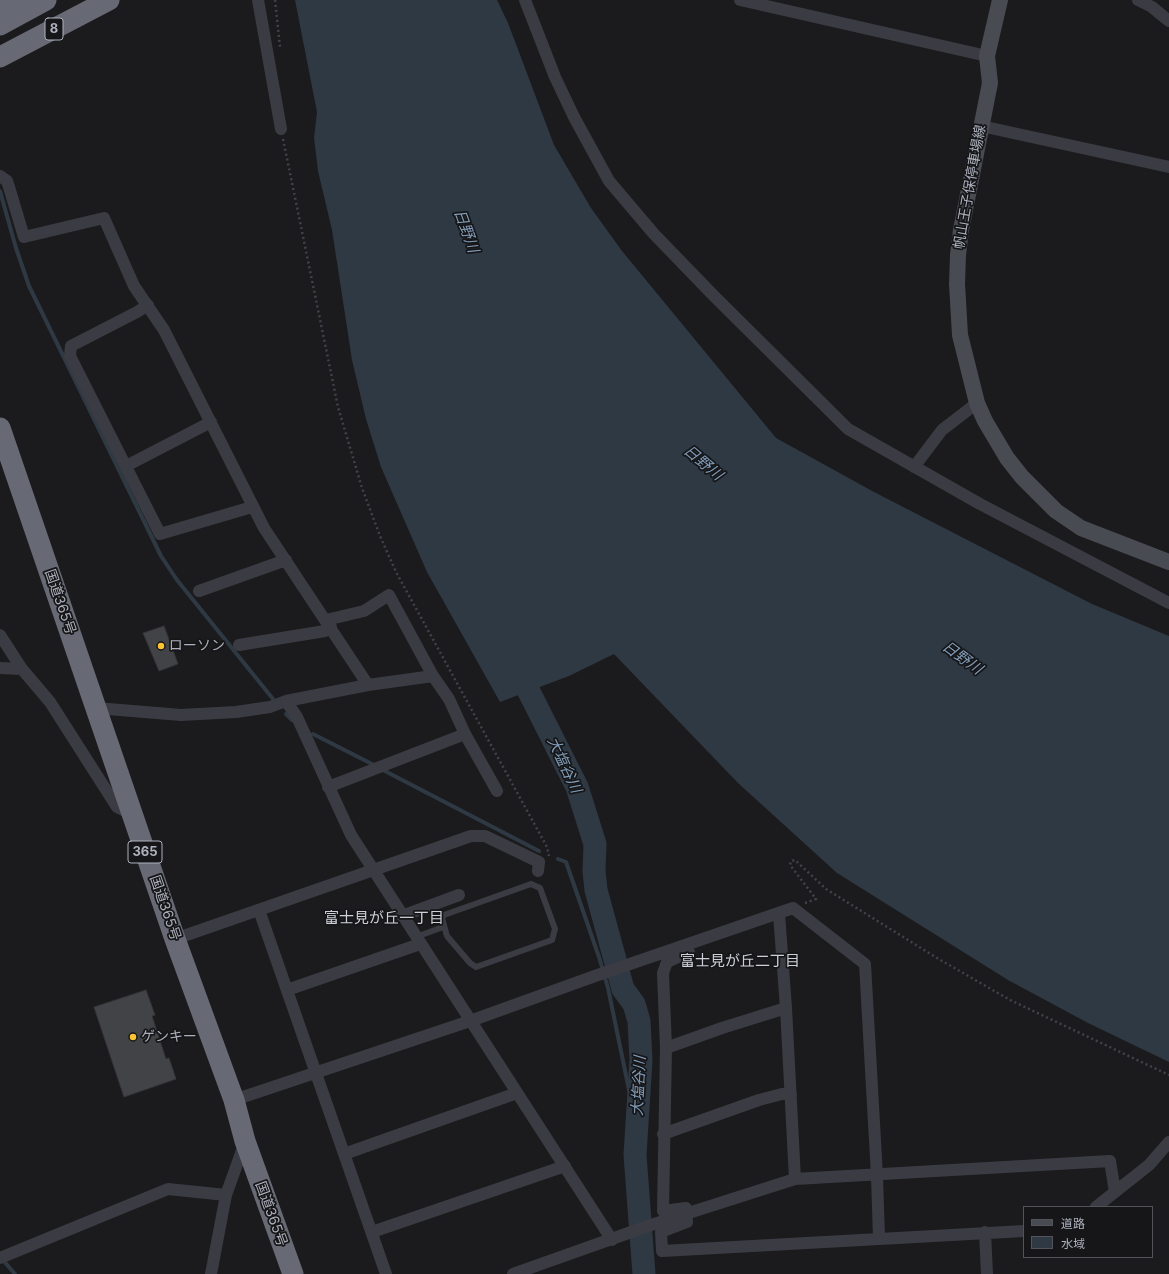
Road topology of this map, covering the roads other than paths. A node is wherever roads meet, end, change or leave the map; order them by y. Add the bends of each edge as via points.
1 (13, 0) edge
2 (46, 0) edge
3 (82, 0) edge
4 (109, 0) edge
5 (258, 0) edge
6 (525, 0) edge
7 (740, 0) edge
8 (1000, 0) edge
9 (1138, 0) edge
10 (0, 7) edge
11 (1169, 21) edge
12 (0, 25) edge
13 (0, 45) edge
14 (987, 56) junction
15 (0, 58) edge
16 (981, 126) junction
17 (281, 129) road end
18 (1169, 167) edge
19 (0, 176) edge
20 (148, 304) junction
21 (977, 403) junction
22 (210, 422) junction
23 (0, 428) edge
24 (126, 466) junction
25 (914, 467) junction
26 (252, 507) junction
27 (286, 560) junction
28 (1169, 562) edge
29 (199, 591) dead end
30 (1169, 603) edge
31 (328, 624) junction
32 (0, 635) edge
33 (240, 645) dead end
34 (0, 668) edge
35 (22, 669) junction
36 (433, 676) junction
37 (368, 684) junction
38 (286, 701) junction
39 (96, 708) junction
40 (465, 734) junction
41 (328, 787) junction
42 (497, 791) dead end
43 (132, 814) junction
44 (538, 867) road end
45 (372, 870) junction
46 (459, 895) dead end
47 (259, 910) junction
48 (779, 914) junction
49 (402, 916) junction
50 (443, 927) junction
51 (708, 938) junction
52 (175, 939) junction
53 (418, 940) junction
54 (287, 990) junction
55 (786, 1008) junction
56 (470, 1021) junction
57 (666, 1048) junction
58 (316, 1072) junction
59 (517, 1092) junction
60 (791, 1094) junction
61 (234, 1100) junction
62 (663, 1134) junction
63 (246, 1141) junction
64 (1169, 1142) edge
65 (344, 1154) junction
66 (565, 1166) junction
67 (877, 1176) junction
68 (795, 1179) junction
69 (1115, 1192) junction
70 (226, 1195) junction
71 (1097, 1206) edge
72 (687, 1214) junction
73 (1023, 1231) edge
74 (372, 1232) junction
75 (985, 1232) junction
76 (879, 1238) junction
77 (612, 1240) junction
78 (0, 1258) edge
79 (211, 1274) edge
80 (293, 1274) edge
81 (386, 1274) edge
82 (513, 1274) edge
83 (987, 1274) edge

1 - 10 highway
2 - 12 highway, 8
3 - 13 highway, 8
4 - 15 highway, 8
5 - 17 street
6 - 25 street via 555,77 609,182 654,234 848,429
7 - 14 street
8 - 14 main road, 帆山王子保停車場線
9 - 11 street via 1152,7
14 - 16 main road, 帆山王子保停車場線 via 990,83
16 - 18 street
16 - 21 main road, 帆山王子保停車場線 via 960,230 957,284 960,336
19 - 20 street via 7,181 24,237 104,218 134,286
20 - 22 street via 164,330
20 - 24 street via 138,312 71,346 70,356
21 - 25 street via 942,430
21 - 28 main road, 帆山王子保停車場線 via 1007,458 1056,511 1081,528
22 - 24 street
22 - 26 street
23 - 39 highway, 国道365号 / 365
24 - 26 street via 160,534
25 - 30 street
26 - 27 street
27 - 29 street
27 - 31 street
31 - 33 street via 325,630
31 - 36 street via 364,611 389,595
31 - 37 street
32 - 35 street
34 - 35 street
35 - 43 street via 50,702 117,807
36 - 37 street
36 - 40 street via 449,699
37 - 38 street
38 - 39 street via 270,707 244,711 181,715
38 - 41 street
39 - 43 highway, 国道365号 / 365
40 - 41 street
40 - 42 street
41 - 45 street via 350,835
43 - 52 highway, 国道365号 / 365
44 - 45 street via 479,835
45 - 47 street
45 - 49 street
46 - 49 street
47 - 52 street
47 - 54 street
48 - 51 street
48 - 55 street
48 - 67 street via 794,908 865,964
49 - 53 street
50 - 50 lane via 450,940 476,967 549,942 554,937 540,888 531,884 447,913 442,918
50 - 53 lane
51 - 56 street
51 - 57 street via 692,951 667,962 664,967 662,974
52 - 61 highway, 国道365号 / 365
53 - 54 street
53 - 56 street
54 - 58 street
55 - 57 street
55 - 60 street
56 - 58 street
56 - 59 street
57 - 62 street
58 - 61 street
58 - 65 street
59 - 65 street
59 - 66 street
60 - 62 street via 759,1100
60 - 68 street
61 - 63 highway, 国道365号 / 365
62 - 72 street via 662,1211 684,1207
63 - 70 street
63 - 80 highway, 国道365号 / 365
64 - 69 street via 1149,1165
65 - 74 street
66 - 74 street
66 - 77 street
67 - 68 street
67 - 69 street via 1110,1161
67 - 76 street
68 - 72 street
69 - 71 street
70 - 78 street via 168,1189
70 - 79 street
72 - 76 street via 687,1222 661,1232 662,1251
72 - 77 street
73 - 75 street
74 - 81 street
75 - 76 street
75 - 83 street
77 - 82 street

